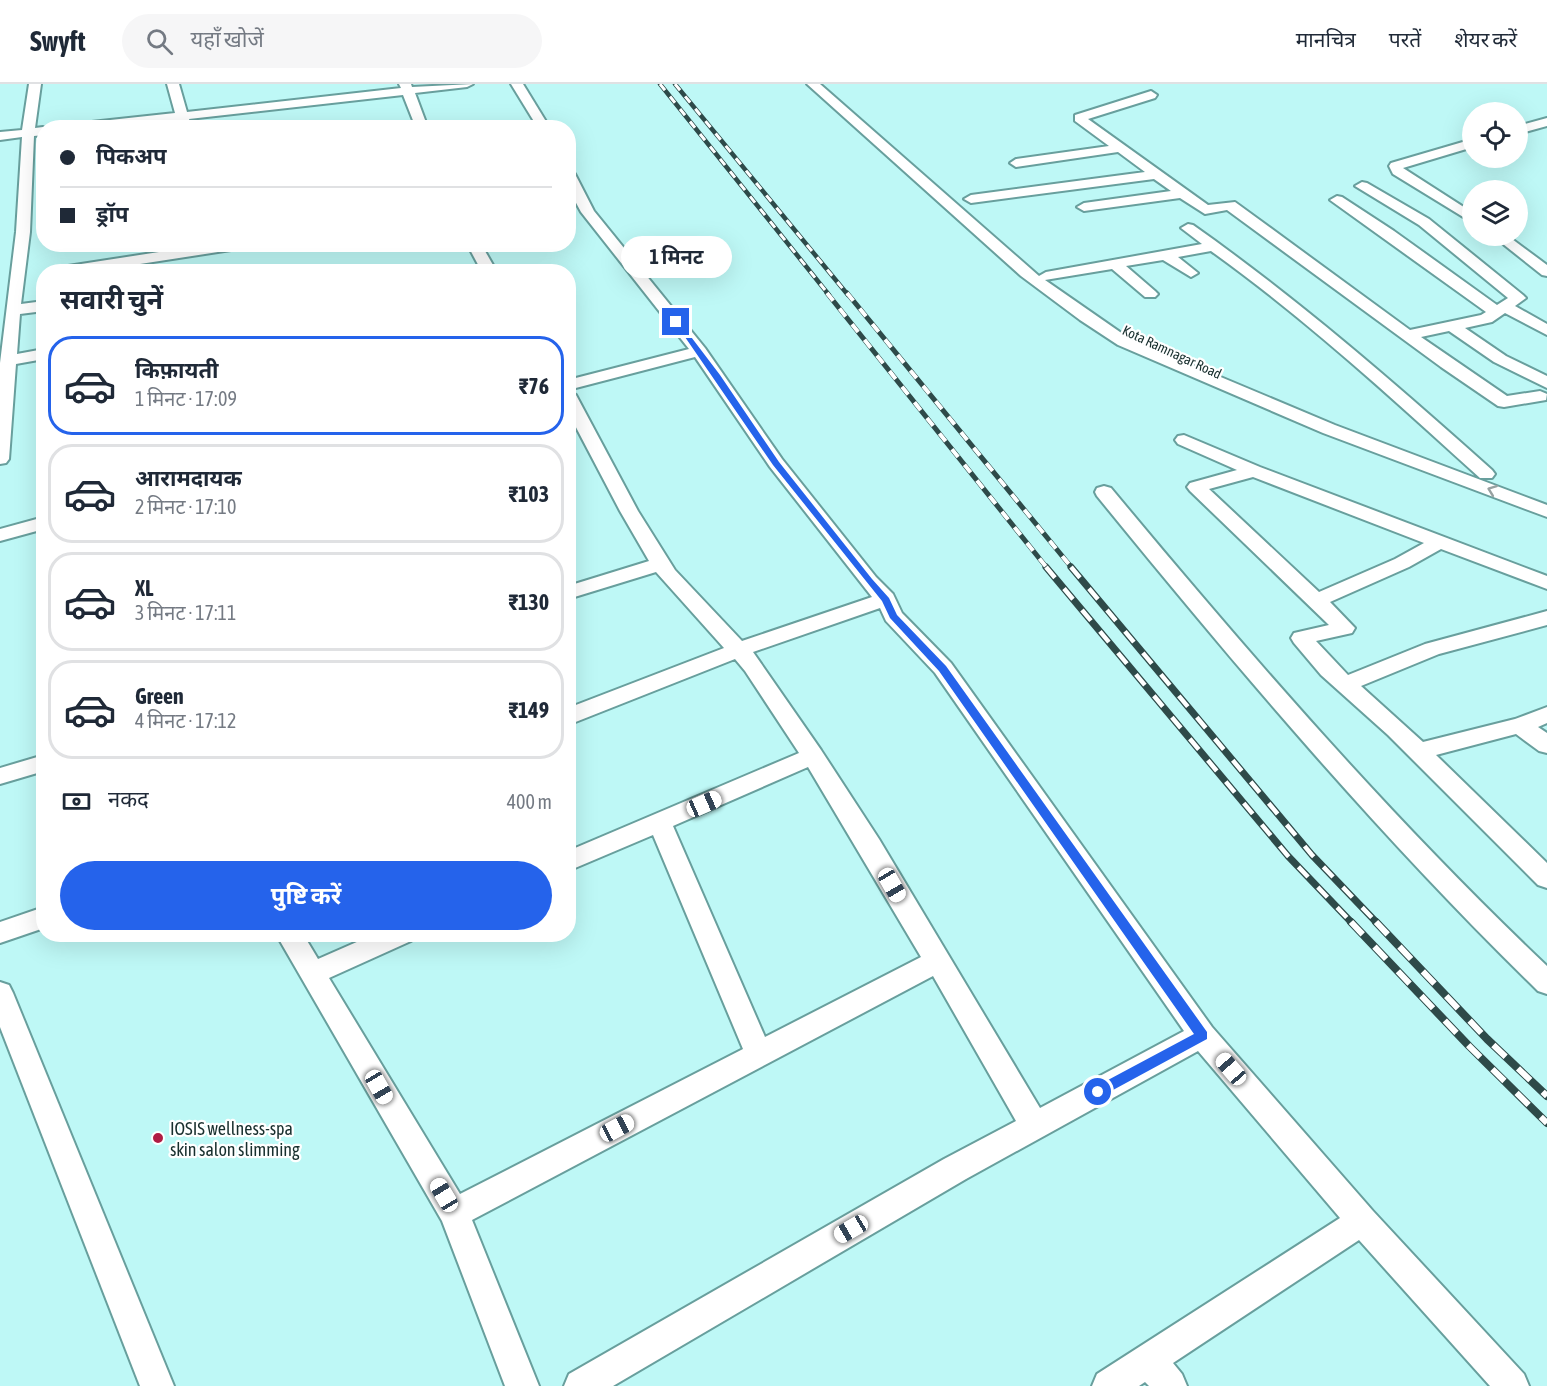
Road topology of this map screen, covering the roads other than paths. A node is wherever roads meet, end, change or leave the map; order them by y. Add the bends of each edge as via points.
1 (35, 84) edge
2 (174, 84) edge
3 (467, 84) edge
4 (517, 84) edge
5 (813, 84) edge
6 (829, 84) edge
7 (406, 87) edge
8 (1151, 95) dead end
9 (184, 120) edge
10 (198, 120) edge
11 (419, 120) edge
12 (539, 120) edge
13 (1547, 122) edge
14 (1528, 127) edge
15 (36, 132) edge
16 (0, 136) edge
17 (1462, 146) edge
18 (1122, 148) junction
19 (1016, 163) dead end
20 (1156, 175) junction
21 (1362, 186) dead end
22 (1182, 194) junction
23 (576, 199) edge
24 (971, 199) dead end
25 (1337, 200) dead end
26 (1084, 207) dead end
27 (1462, 212) edge
28 (1188, 228) dead end
29 (1216, 246) junction
30 (1513, 246) edge
31 (174, 252) edge
32 (1167, 256) junction
33 (103, 264) edge
34 (1116, 265) junction
35 (1547, 272) edge
36 (1191, 273) dead end
37 (34, 274) dead end
38 (1046, 276) junction
39 (17, 277) junction
40 (1150, 294) dead end
41 (36, 307) edge
42 (13, 310) junction
43 (1501, 310) junction
44 (1454, 327) junction
45 (1547, 330) edge
46 (1408, 335) junction
47 (699, 351) junction
48 (36, 355) edge
49 (9, 360) junction
50 (4, 382) edge
51 (576, 383) edge
52 (1543, 390) edge
53 (576, 410) edge
54 (1184, 440) dead end
55 (0, 459) edge
56 (1254, 471) junction
57 (1486, 474) junction
58 (1104, 492) dead end
59 (1547, 496) edge
60 (1547, 511) edge
61 (36, 525) edge
62 (0, 535) edge
63 (1438, 543) junction
64 (660, 564) junction
65 (1547, 583) edge
66 (576, 590) edge
67 (886, 600) junction
68 (1316, 601) junction
69 (1547, 618) edge
70 (738, 650) junction
71 (1345, 684) junction
72 (576, 714) edge
73 (1547, 715) edge
74 (1520, 725) junction
75 (1547, 745) edge
76 (1419, 751) junction
77 (813, 756) junction
78 (36, 765) edge
79 (0, 776) edge
80 (660, 823) junction
81 (576, 859) edge
82 (1547, 878) edge
83 (36, 920) edge
84 (0, 933) edge
85 (294, 942) edge
86 (384, 942) edge
87 (937, 962) junction
88 (314, 973) junction
89 (1547, 983) edge
90 (0, 993) edge
91 (1202, 1035) junction
92 (759, 1054) junction
93 (1035, 1126) junction
94 (454, 1213) junction
95 (1362, 1221) junction
96 (1149, 1360) junction
97 (157, 1386) edge
98 (522, 1386) edge
99 (581, 1386) edge
100 (1109, 1386) edge
101 (1170, 1386) edge
102 (1512, 1386) edge

1 - 15 street
2 - 9 street
3 - 7 street
4 - 12 street
60 -> 5 street via 1329,429 1124,342 1026,273
6 - 38 street, Kota Ramnagar Road
7 - 10 street
7 - 11 street
8 - 18 street via 1078,118
13 - 14 street
15 - 16 street
15 - 39 street via 16,239
17 - 27 street via 1396,166
18 - 19 street
18 - 20 street
20 - 22 street
20 - 24 street
21 - 43 street via 1424,222 1518,298
22 - 26 street
22 - 46 street via 1205,210 1230,205
23 - 47 street
25 - 43 street
28 - 29 street
29 - 32 street
29 - 57 street via 1414,409
30 - 35 street
31 - 33 street
32 - 34 street
32 - 36 street
34 - 38 street
34 - 40 street
37 - 39 street
38 - 57 street, Kota Ramnagar Road via 1096,313 1147,343 1232,380
39 - 42 street
41 - 42 street
42 - 49 street
43 - 44 street
43 - 45 street
44 - 46 street
44 - 52 street
46 - 52 street via 1504,402
47 - 51 street
47 - 67 street via 776,463
48 - 49 street
49 - 50 street
50 - 55 street
53 - 64 street
54 - 56 street
56 - 63 street
56 - 68 street via 1196,487
57 - 59 street, Kota Ramnagar Road
58 - 89 street via 1320,750
61 - 62 street
63 - 65 street
63 - 68 street
64 - 66 street
64 - 70 street
67 - 70 street
67 - 91 street via 893,616 943,668
68 - 71 street via 1345,628 1301,638
69 - 71 street via 1432,649
70 - 72 street
70 - 77 street via 753,666
71 - 76 street
73 - 74 street
74 - 75 street
74 - 76 street
76 - 82 street
77 - 80 street
77 - 87 street
78 - 79 street
80 - 81 street
80 - 92 street
83 - 84 street
85 - 88 street
86 - 88 street
87 - 92 street
87 - 93 street
88 - 94 street
90 - 97 street
91 - 93 street
91 - 95 street
92 - 94 street
93 - 99 street
94 - 98 street
95 - 96 street
95 - 102 street
96 - 100 street
96 - 101 street

